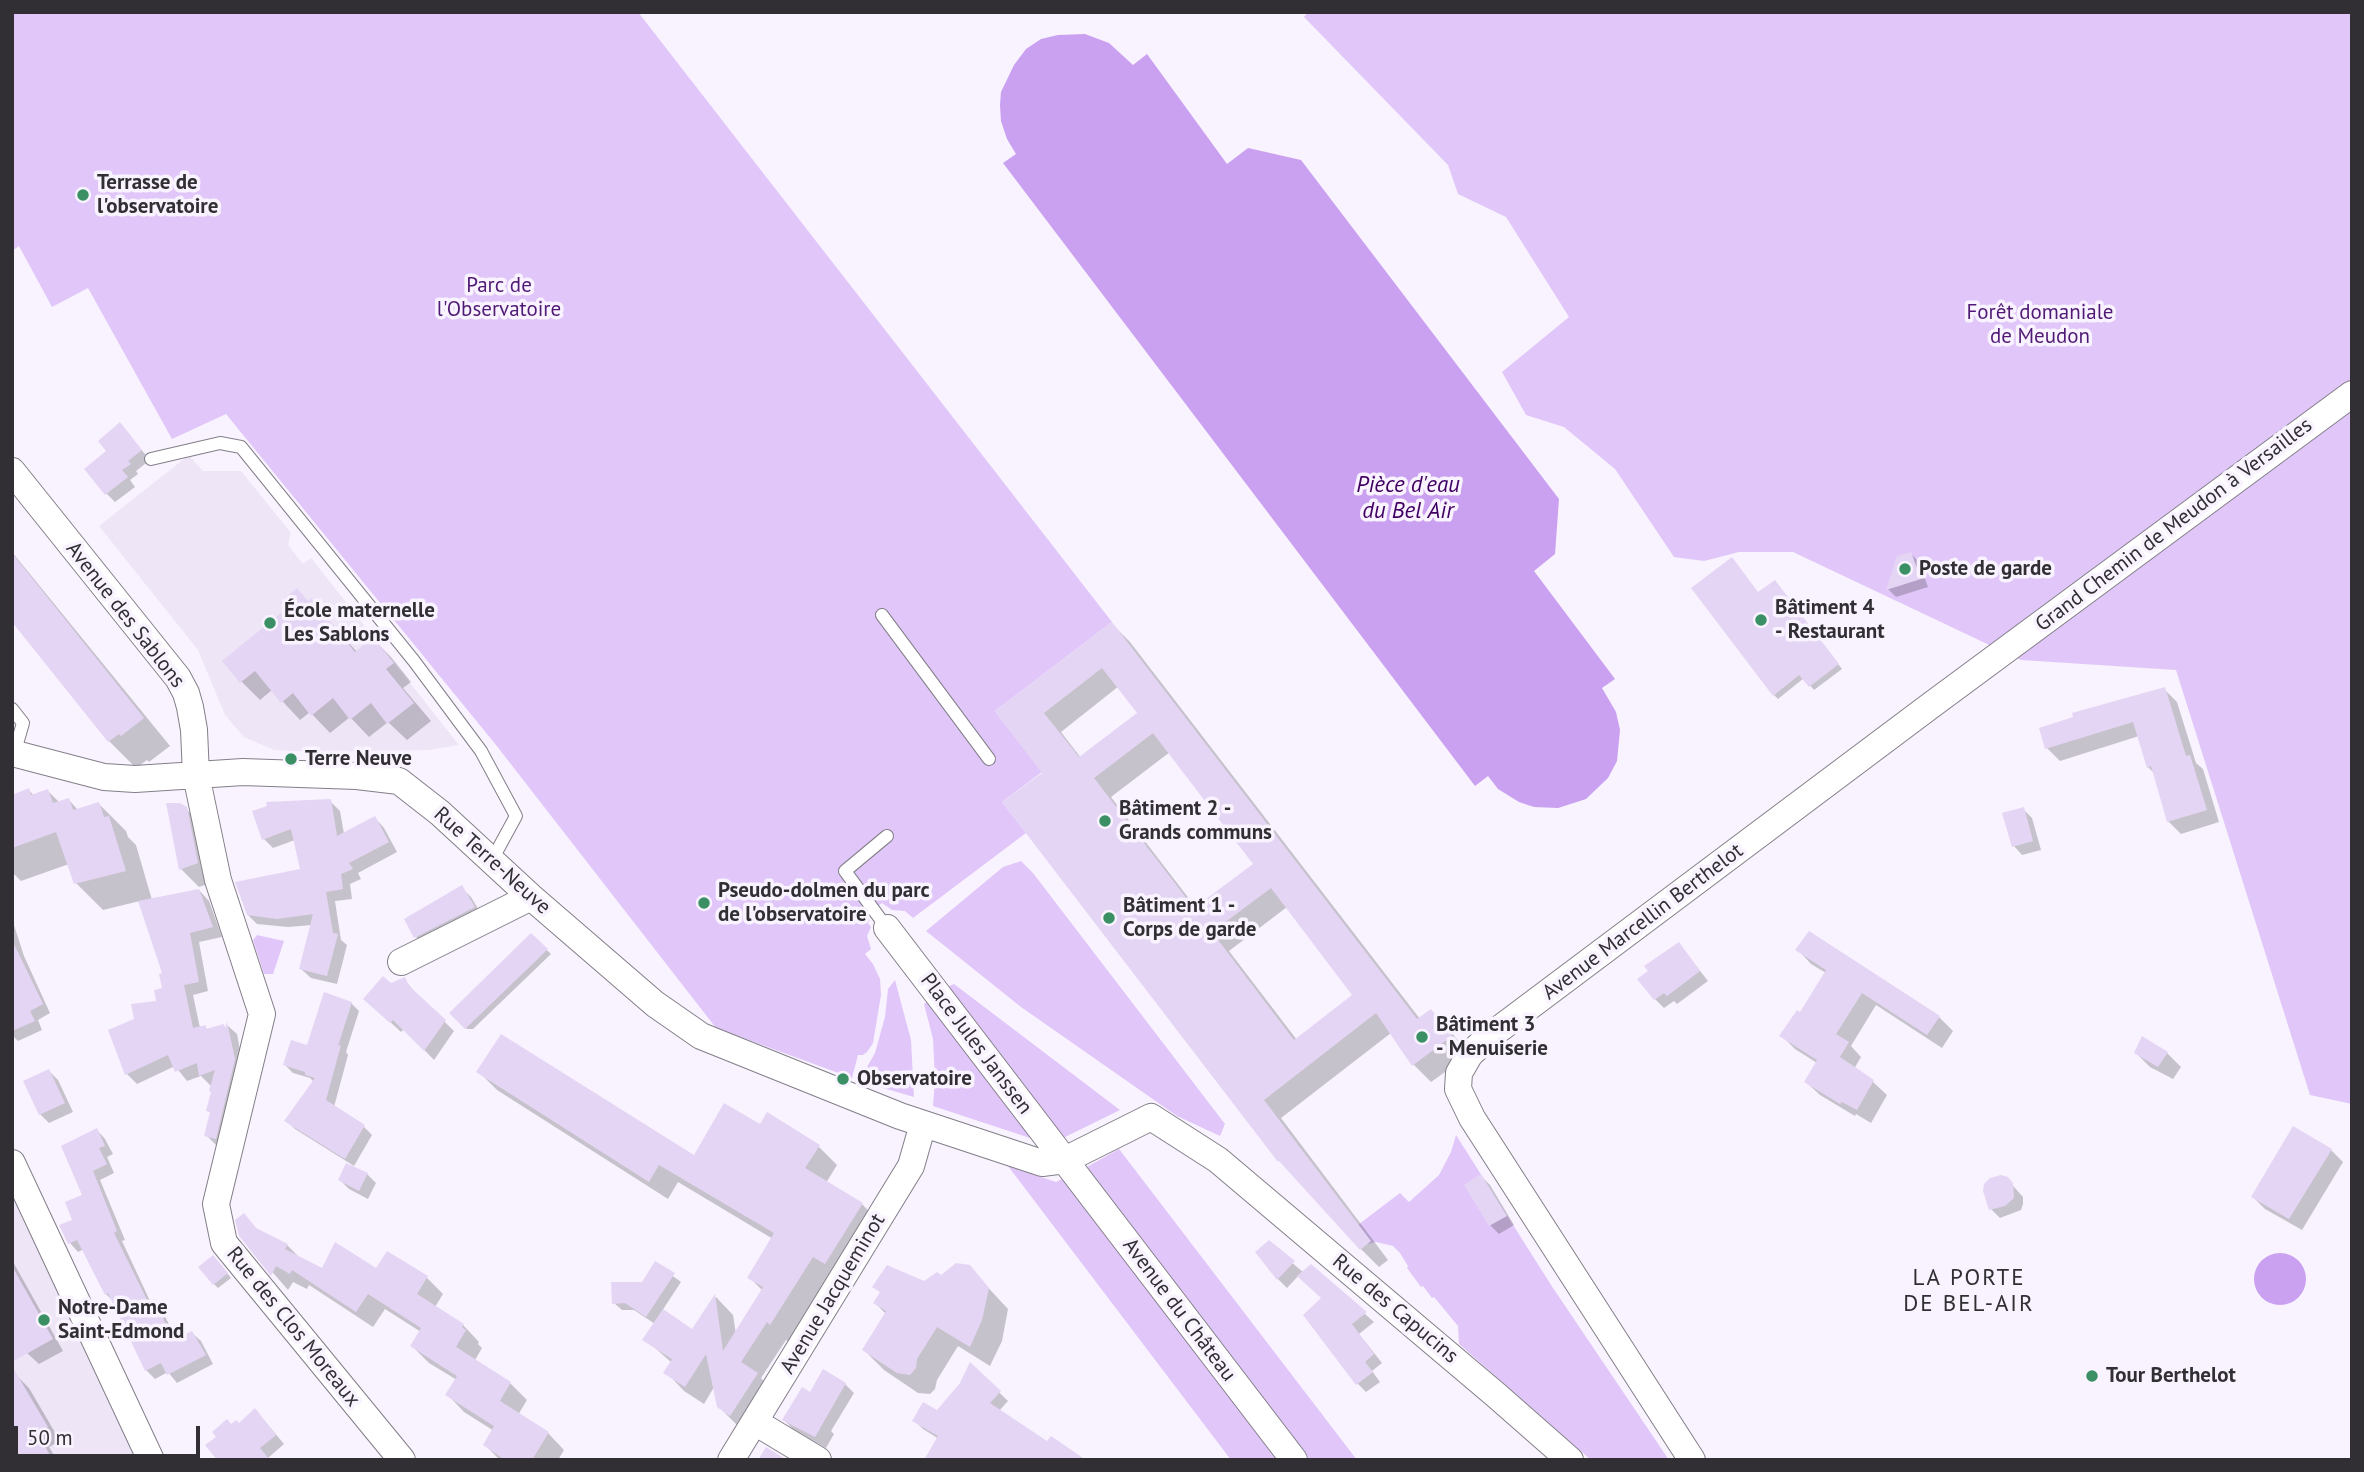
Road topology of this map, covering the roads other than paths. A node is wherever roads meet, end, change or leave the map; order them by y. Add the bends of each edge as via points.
1 (2352, 394) edge
2 (151, 459) dead end
3 (12, 471) edge
4 (882, 615) dead end
5 (1997, 657) joint
6 (12, 709) edge
7 (13, 754) edge
8 (989, 759) dead end
9 (196, 775) junction
10 (887, 836) dead end
11 (492, 860) junction
12 (531, 897) junction
13 (887, 928) joint
14 (401, 962) dead end
15 (923, 1124) junction
16 (1065, 1160) junction
17 (12, 1163) edge
18 (755, 1422) junction
19 (151, 1460) edge
20 (402, 1460) edge
21 (731, 1460) edge
22 (818, 1460) edge
23 (1294, 1460) edge
24 (1570, 1460) edge
25 (1692, 1460) edge

1 - 5 street, Grand Chemin de Meudon à Versailles
2 - 11 lane via 220,443 242,447 481,751 516,816
3 - 9 street, Avenue des Sablons via 178,678 190,707
4 - 8 lane
5 - 25 street, Avenue Marcellin Berthelot via 1490,1036 1458,1073 1458,1089 1472,1118
6 - 7 lane via 23,723
7 - 9 street, Rue Terre-Neuve via 104,777
9 - 11 street, Rue Terre-Neuve via 290,773 399,781
9 - 20 street, Rue des Clos Moreaux via 218,880 262,1014 216,1204 224,1243
10 - 13 lane via 845,871
11 - 12 street, Rue Terre-Neuve
12 - 14 street
12 - 15 street, Rue Terre-Neuve via 655,1004 701,1036
13 - 16 street, Place Jules Janssen
15 - 16 street via 1042,1163
15 - 18 street, Avenue Jacqueminot via 911,1166
16 - 23 street, Avenue du Château
16 - 24 street, Rue des Capucins via 1151,1117 1218,1160
17 - 19 street
18 - 21 street, Avenue Jacqueminot
18 - 22 street

